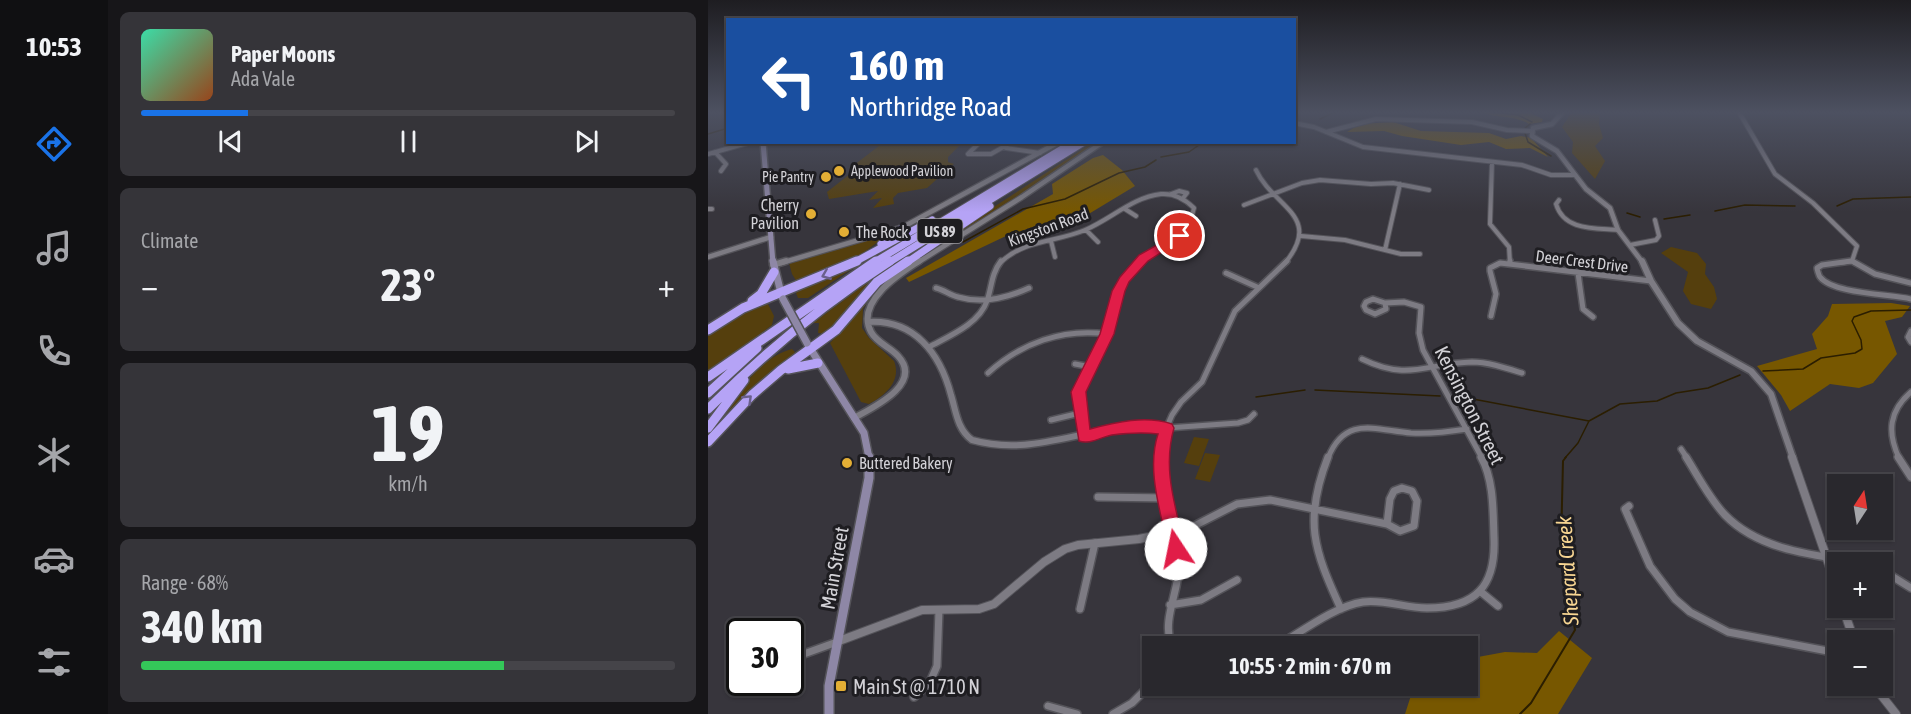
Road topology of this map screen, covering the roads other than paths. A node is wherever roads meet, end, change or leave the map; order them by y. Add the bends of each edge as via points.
1 (739, 145) edge
2 (763, 145) edge
3 (977, 145) edge
4 (1009, 145) edge
5 (1055, 145) edge
6 (1065, 145) edge
7 (1079, 145) edge
8 (1098, 145) edge
9 (1359, 145) edge
10 (1546, 145) edge
11 (1758, 145) edge
12 (1006, 148) junction
13 (715, 152) junction
14 (708, 154) edge
15 (1043, 156) junction
16 (1061, 157) junction
17 (1492, 162) junction
18 (1256, 170) dead end
19 (722, 171) dead end
20 (1575, 174) junction
21 (1400, 184) junction
22 (1429, 190) dead end
23 (1273, 194) junction
24 (1559, 200) dead end
25 (1244, 205) dead end
26 (1125, 209) junction
27 (1136, 216) dead end
28 (1655, 220) dead end
29 (903, 227) junction
30 (1086, 230) junction
31 (1618, 230) junction
32 (1301, 236) junction
33 (771, 237) junction
34 (1050, 241) junction
35 (1098, 242) dead end
36 (1630, 245) junction
37 (1385, 250) junction
38 (1420, 254) dead end
39 (708, 257) edge
40 (1055, 257) dead end
41 (1852, 261) junction
42 (856, 262) junction
43 (1510, 264) junction
44 (774, 269) junction
45 (1226, 273) dead end
46 (1578, 273) junction
47 (1651, 281) junction
48 (1911, 283) edge
49 (1257, 287) junction
50 (936, 288) dead end
51 (1029, 288) dead end
52 (782, 296) junction
53 (820, 298) junction
54 (988, 299) junction
55 (1911, 299) edge
56 (1385, 303) junction
57 (821, 309) junction
58 (733, 313) junction
59 (1491, 316) dead end
60 (1593, 318) dead end
61 (868, 322) junction
62 (708, 330) edge
63 (1911, 332) edge
64 (1419, 333) joint
65 (1107, 334) junction
66 (1911, 342) edge
67 (809, 346) junction
68 (929, 347) junction
69 (1362, 359) dead end
70 (818, 363) junction
71 (1076, 364) dead end
72 (1091, 367) junction
73 (1432, 368) junction
74 (988, 373) dead end
75 (1522, 373) dead end
76 (708, 377) edge
77 (768, 381) junction
78 (1911, 392) edge
79 (708, 393) edge
80 (708, 409) edge
81 (1080, 412) junction
82 (1254, 414) dead end
83 (854, 418) junction
84 (1051, 420) dead end
85 (708, 428) edge
86 (1167, 428) junction
87 (1467, 429) junction
88 (1084, 437) junction
89 (708, 442) edge
90 (1681, 448) dead end
91 (1911, 477) edge
92 (1098, 497) dead end
93 (1166, 498) junction
94 (1629, 506) dead end
95 (1316, 509) junction
96 (1387, 524) junction
97 (1173, 532) junction
98 (1095, 543) junction
99 (1826, 557) junction
100 (1827, 560) edge
101 (1893, 577) edge
102 (1237, 580) dead end
103 (1911, 588) edge
104 (1481, 592) junction
105 (1170, 605) junction
106 (1498, 606) dead end
107 (1080, 609) dead end
108 (1341, 609) junction
109 (939, 610) junction
110 (1166, 636) edge
111 (1294, 636) edge
112 (839, 641) junction
113 (1827, 651) edge
114 (804, 654) edge
115 (1142, 693) edge
116 (1882, 696) edge
117 (914, 697) dead end
118 (1048, 706) dead end
119 (829, 714) edge
120 (1077, 714) edge
121 (1113, 714) edge
122 (1896, 714) edge

1 - 13 street
2 - 33 main road
3 - 12 street via 968,154 985,156
4 - 12 street
5 - 15 street
6 - 15 highway, US 89
7 - 16 highway, US 89
8 - 61 street via 890,280 871,305
9 - 17 street
10 - 20 street via 1557,151
11 - 41 street via 1775,174 1857,246
12 - 15 street
13 - 14 street
13 - 19 street via 726,164
15 - 29 street
15 - 42 highway
15 - 53 highway, US 89
16 - 57 highway, US 89 via 874,271
16 - 67 highway via 959,229 885,275 847,320
17 - 20 street via 1522,165 1551,175
17 - 43 street via 1489,219 1509,247
18 - 23 street via 1262,184
20 - 31 street via 1586,189 1610,208
21 - 22 street
21 - 23 street via 1320,180
21 - 37 street
23 - 25 street
23 - 32 street via 1297,219
24 - 31 street via 1557,213 1562,220
26 - 27 street
26 - 30 street, Kingston Road
26 - 65 street, Kingston Road via 1153,195 1171,194 1194,208 1185,229 1144,258 1124,280
28 - 36 street via 1659,236 1656,240
29 - 42 highway
29 - 44 street
30 - 34 street, Kingston Road
30 - 35 street
31 - 36 street
32 - 37 street
32 - 49 street via 1293,254
33 - 39 street
33 - 44 main road
34 - 40 street
34 - 54 street, Kingston Road via 1009,254 989,280
36 - 47 street via 1646,266
37 - 38 street
41 - 48 street via 1875,273
41 - 55 street via 1822,266 1817,268 1817,274 1830,286 1899,294
42 -> 52 highway
43 - 46 street, Deer Crest Drive
43 - 59 street via 1490,268 1496,299
44 - 52 main road
44 - 58 highway via 761,294
45 - 49 street
46 - 47 street, Deer Crest Drive
46 - 60 street via 1583,309
47 - 99 street via 1678,323 1697,341 1751,371 1771,394
49 - 86 street via 1236,309 1202,382 1182,401
50 - 54 street via 962,299
51 - 54 street via 1005,298
52 - 58 highway
52 - 67 main road, bridge
53 - 76 highway
53 - 79 highway, US 89 via 755,349
54 - 68 street, Kingston Road via 982,311 965,326
56 - 56 street via 1382,313 1366,310 1365,302 1372,299
56 - 64 street via 1404,302 1421,307
57 - 80 highway, US 89 via 760,358
57 - 85 highway via 755,368
58 - 62 highway
61 - 68 street via 893,321
61 - 83 street via 876,339 902,361 904,372 894,394
63 - 66 street
64 - 73 street, Kensington Street via 1422,350
65 - 72 street, Kingston Road
65 - 74 street via 1080,332 1034,344
67 - 70 main road
67 - 77 highway
68 - 88 street via 949,386 964,434 972,440 1024,447
69 - 73 street via 1376,366 1410,372
70 - 77 highway via 799,365
70 - 83 main road
71 - 72 street
72 - 81 street, Kingston Road via 1079,392
73 - 75 street via 1472,362
73 - 87 street, Kensington Street
89 -> 77 highway
78 - 91 street via 1896,406 1890,427 1897,455
81 - 84 street
81 - 88 street, Kingston Road
82 - 86 street via 1238,423
83 - 112 main road, Main Street via 867,441 869,478
86 - 88 street via 1140,426
86 - 93 street via 1160,464
87 - 95 street via 1443,434 1362,427 1348,431 1336,441 1328,456
87 - 104 street, Kensington Street via 1486,466 1493,507 1495,557 1491,576
90 - 99 street via 1724,514 1742,529 1770,543
92 - 93 street
93 - 97 street
94 - 113 street via 1625,509 1631,526 1655,577 1698,617 1728,632
95 - 96 street
95 - 97 street via 1270,500 1237,504
95 - 108 street via 1313,536 1321,566
96 - 96 street via 1397,532 1414,526 1417,501 1412,491 1394,491
97 - 98 street
97 - 105 street via 1179,566
98 - 107 street
98 - 109 street via 1053,556 994,604 980,609
99 - 100 street
101 - 103 street
102 - 105 street via 1201,600
104 - 106 street
104 - 108 street via 1457,605 1426,608 1362,602
105 - 110 street
108 - 111 street
109 - 112 street via 901,616
109 - 117 street via 937,666 930,682
112 - 114 street
112 - 119 main road, Main Street via 829,686
115 - 121 street
116 - 122 street
118 - 120 street

